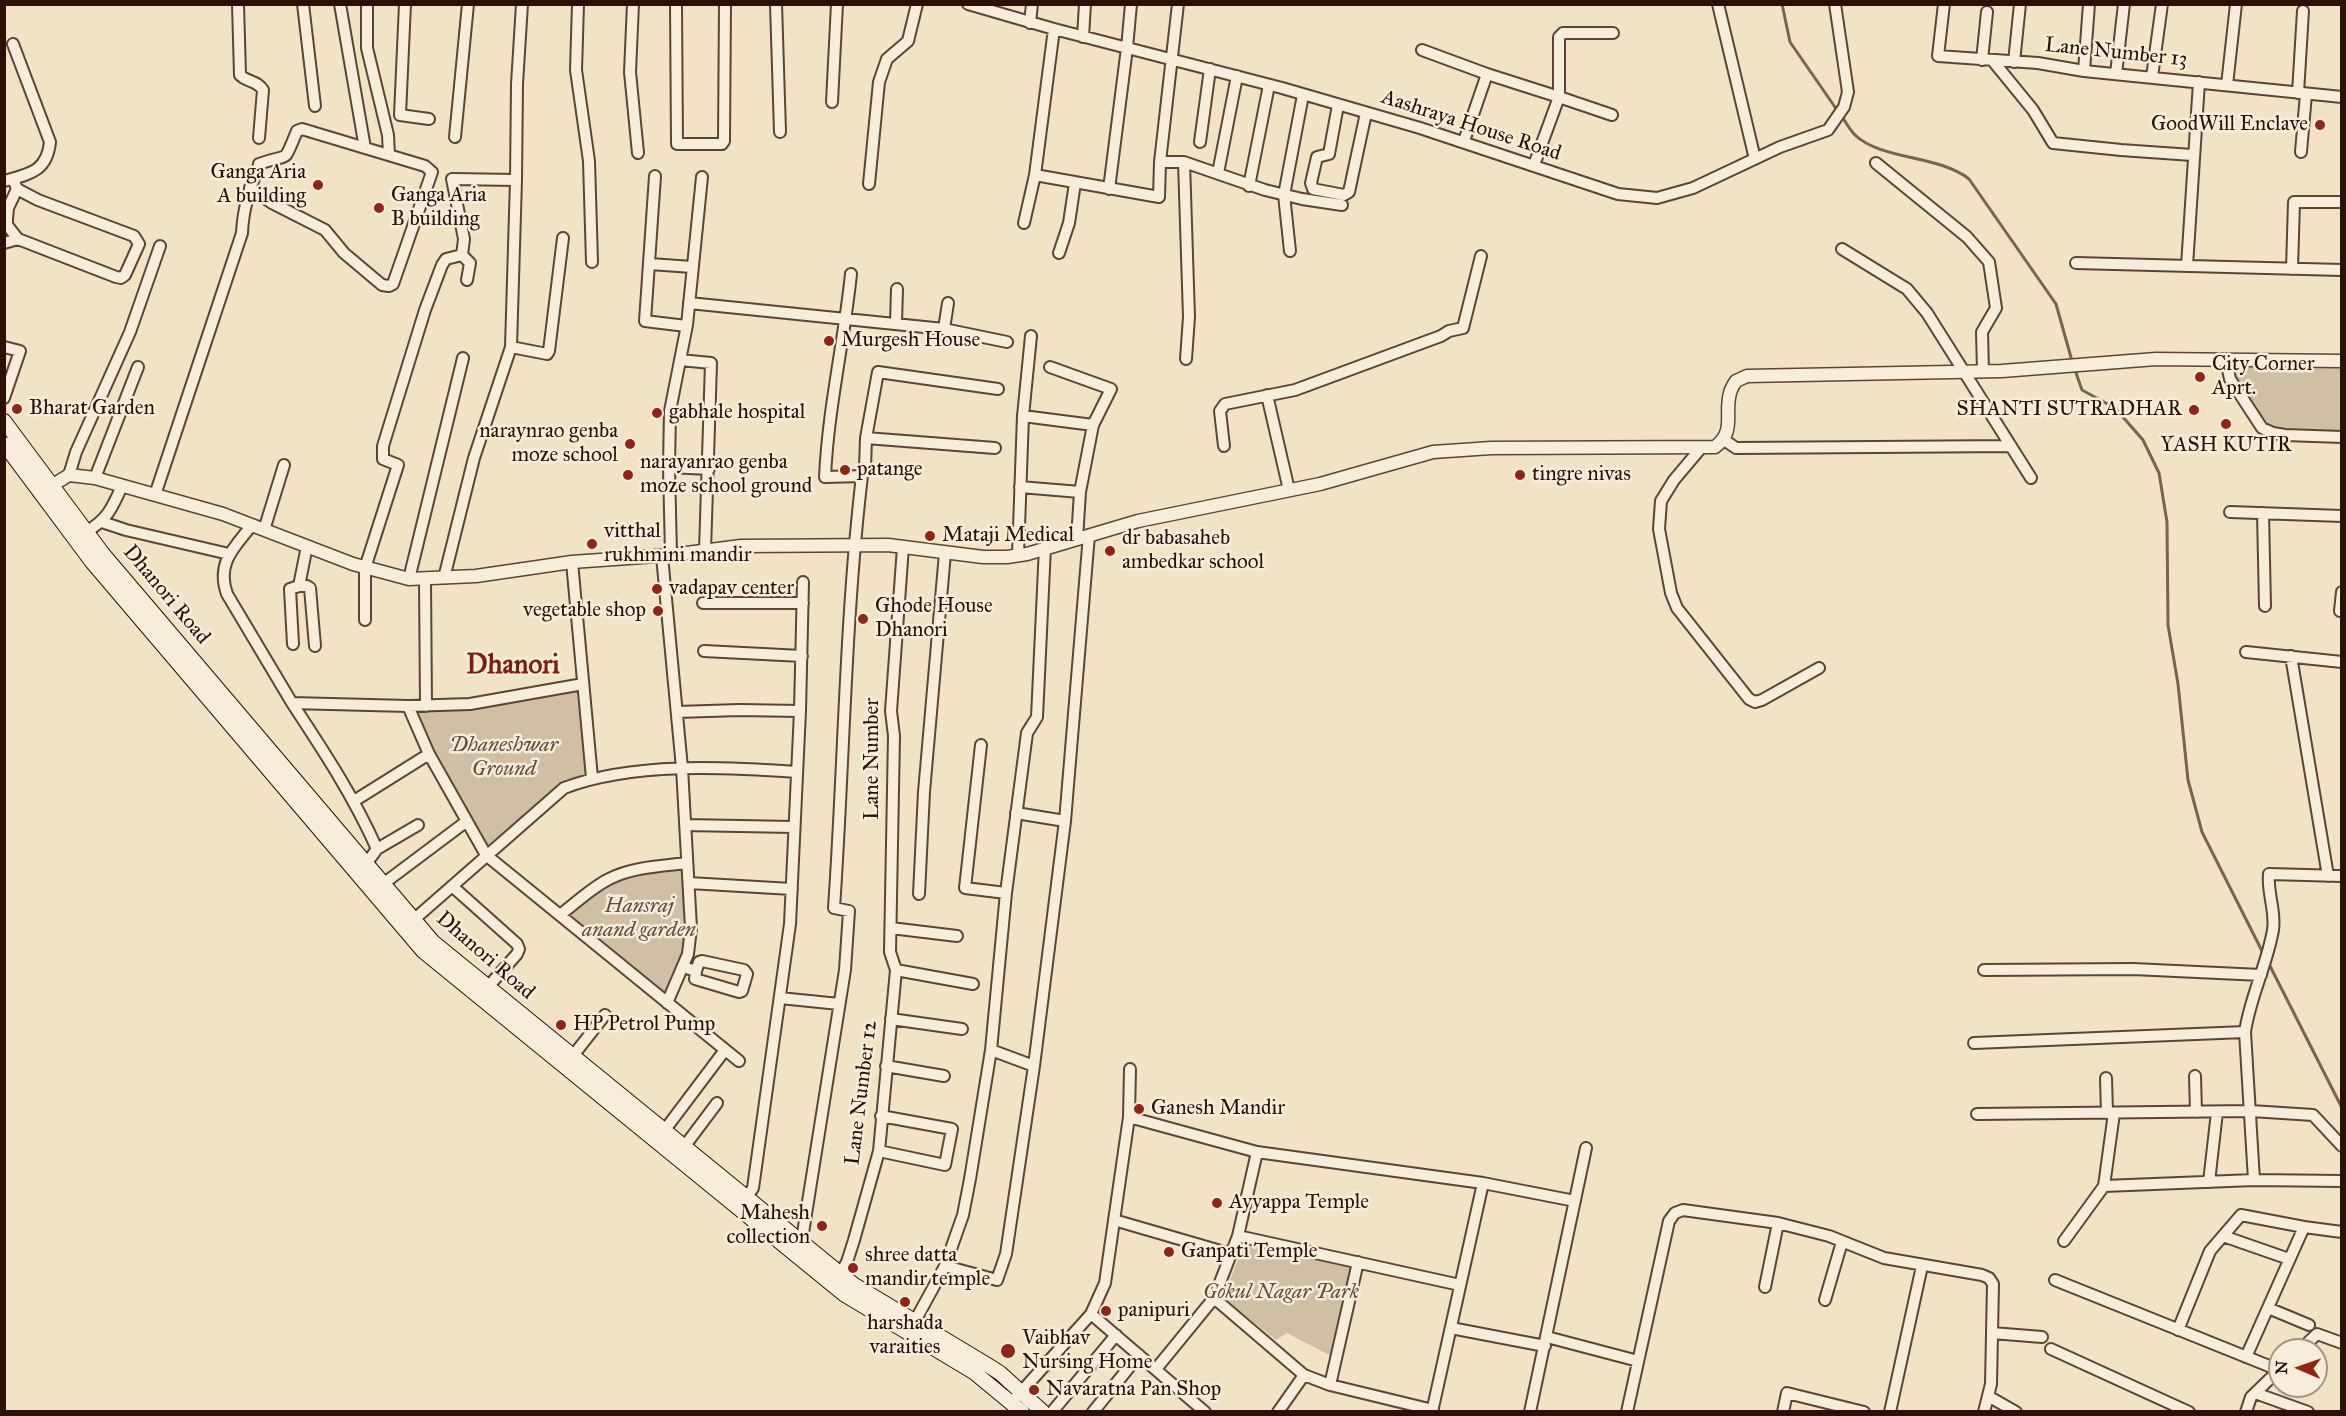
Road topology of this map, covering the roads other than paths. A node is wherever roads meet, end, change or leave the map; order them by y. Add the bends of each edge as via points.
1 (238, 4) edge
2 (303, 4) edge
3 (340, 4) edge
4 (367, 4) edge
5 (405, 4) edge
6 (468, 4) edge
7 (522, 4) edge
8 (578, 4) edge
9 (633, 4) edge
10 (676, 4) edge
11 (725, 4) edge
12 (776, 4) edge
13 (837, 4) edge
14 (917, 4) edge
15 (968, 4) edge
16 (1032, 4) edge
17 (1085, 4) edge
18 (1131, 4) edge
19 (1178, 4) edge
20 (1718, 4) edge
21 (1835, 4) edge
22 (1944, 4) edge
23 (2020, 4) edge
24 (2089, 4) edge
25 (2124, 4) edge
26 (2162, 4) edge
27 (2236, 4) edge
28 (2303, 11) dead end
29 (1987, 12) dead end
30 (1030, 23) junction
31 (1054, 29) junction
32 (1613, 33) dead end
33 (1083, 37) junction
34 (13, 44) dead end
35 (1128, 48) junction
36 (1422, 51) dead end
37 (1171, 60) junction
38 (1987, 61) junction
39 (2014, 62) junction
40 (1210, 69) junction
41 (2084, 70) junction
42 (1487, 74) junction
43 (2116, 74) junction
44 (1237, 76) junction
45 (2152, 77) junction
46 (2199, 82) junction
47 (1269, 85) junction
48 (2227, 85) junction
49 (2302, 94) junction
50 (1303, 95) junction
51 (1559, 96) junction
52 (2342, 97) edge
53 (832, 102) dead end
54 (1338, 105) junction
55 (315, 106) dead end
56 (1366, 113) junction
57 (1612, 115) dead end
58 (429, 118) dead end
59 (780, 132) dead end
60 (455, 137) dead end
61 (259, 138) dead end
62 (1464, 141) junction
63 (1200, 142) dead end
64 (364, 148) junction
65 (2301, 152) dead end
66 (638, 153) dead end
67 (389, 155) junction
68 (2193, 155) junction
69 (1755, 159) junction
70 (1160, 162) junction
71 (1184, 162) junction
72 (1876, 163) dead end
73 (1534, 165) junction
74 (1218, 174) junction
75 (1035, 175) junction
76 (655, 176) dead end
77 (702, 177) dead end
78 (516, 180) junction
79 (1075, 183) junction
80 (869, 184) dead end
81 (11, 185) edge
82 (1249, 186) junction
83 (250, 188) junction
84 (1109, 189) junction
85 (1284, 195) junction
86 (2342, 202) edge
87 (1342, 205) dead end
88 (1024, 223) dead end
89 (18, 238) junction
90 (563, 238) dead end
91 (4, 243) edge
92 (160, 246) dead end
93 (1842, 249) dead end
94 (1290, 251) dead end
95 (1059, 253) dead end
96 (462, 255) junction
97 (1481, 256) dead end
98 (592, 262) dead end
99 (2076, 263) dead end
100 (650, 264) junction
101 (2187, 266) junction
102 (693, 267) junction
103 (2292, 269) junction
104 (2342, 270) edge
105 (851, 274) dead end
106 (467, 280) dead end
107 (897, 289) dead end
108 (689, 303) junction
109 (948, 303) dead end
110 (846, 318) junction
111 (896, 323) junction
112 (686, 326) junction
113 (944, 329) junction
114 (1031, 336) dead end
115 (1007, 342) dead end
116 (4, 347) edge
117 (511, 347) junction
118 (464, 358) dead end
119 (1186, 359) dead end
120 (680, 360) junction
121 (2226, 360) junction
122 (2342, 361) edge
123 (138, 367) dead end
124 (1050, 367) dead end
125 (1964, 371) junction
126 (1983, 371) junction
127 (998, 389) dead end
128 (1267, 395) junction
129 (4, 398) edge
130 (1023, 416) junction
131 (4, 421) edge
132 (1093, 425) junction
133 (2342, 437) edge
134 (866, 438) junction
135 (1724, 440) junction
136 (1224, 446) dead end
137 (2011, 446) junction
138 (995, 448) dead end
139 (1701, 448) junction
140 (14, 449) edge
141 (284, 465) dead end
142 (669, 467) junction
143 (709, 469) junction
144 (69, 475) junction
145 (862, 476) junction
146 (95, 478) junction
147 (2031, 478) dead end
148 (122, 486) junction
149 (1020, 487) junction
150 (46, 489) junction
151 (1289, 490) junction
152 (1080, 492) junction
153 (155, 495) junction
154 (2230, 512) dead end
155 (2263, 513) junction
156 (2342, 516) edge
157 (102, 522) junction
158 (252, 525) junction
159 (264, 530) junction
160 (86, 532) junction
161 (1083, 537) junction
162 (853, 544) junction
163 (307, 546) junction
164 (903, 547) junction
165 (1045, 547) junction
166 (705, 551) junction
167 (945, 553) junction
168 (230, 554) junction
169 (667, 555) junction
170 (1018, 555) junction
171 (572, 562) junction
172 (365, 567) junction
173 (444, 578) junction
174 (409, 579) junction
175 (425, 579) junction
176 (803, 582) dead end
177 (299, 586) junction
178 (2342, 592) edge
179 (703, 603) dead end
180 (802, 603) junction
181 (2265, 606) dead end
182 (2340, 611) dead end
183 (365, 620) dead end
184 (292, 644) dead end
185 (315, 646) dead end
186 (704, 651) dead end
187 (2246, 652) dead end
188 (802, 656) junction
189 (2291, 657) junction
190 (2342, 662) edge
191 (1819, 668) dead end
192 (583, 684) junction
193 (292, 703) junction
194 (408, 706) junction
195 (426, 706) junction
196 (800, 711) junction
197 (677, 712) junction
198 (981, 745) dead end
199 (429, 754) junction
200 (274, 765) junction
201 (682, 768) junction
202 (797, 772) junction
203 (592, 778) junction
204 (354, 801) junction
205 (1016, 813) junction
206 (467, 821) junction
207 (1065, 821) junction
208 (418, 825) dead end
209 (685, 825) junction
210 (794, 827) junction
211 (377, 849) junction
212 (486, 855) junction
213 (687, 863) junction
214 (366, 864) junction
215 (2328, 876) junction
216 (2342, 876) edge
217 (688, 883) junction
218 (383, 884) junction
219 (452, 886) junction
220 (792, 889) junction
221 (1006, 893) junction
222 (919, 894) dead end
223 (560, 915) junction
224 (408, 924) junction
225 (891, 928) junction
226 (957, 936) dead end
227 (683, 967) junction
228 (896, 970) junction
229 (1984, 970) dead end
230 (696, 971) junction
231 (2262, 974) junction
232 (973, 984) dead end
233 (487, 988) junction
234 (780, 998) junction
235 (667, 1003) junction
236 (839, 1004) junction
237 (605, 1015) dead end
238 (891, 1019) junction
239 (962, 1029) dead end
240 (2245, 1032) junction
241 (1974, 1043) dead end
242 (725, 1050) junction
243 (992, 1050) junction
244 (572, 1057) junction
245 (739, 1061) dead end
246 (886, 1066) junction
247 (1034, 1066) junction
248 (1130, 1069) dead end
249 (944, 1076) dead end
250 (2195, 1076) dead end
251 (2106, 1078) dead end
252 (717, 1103) dead end
253 (2252, 1111) junction
254 (2196, 1112) junction
255 (2217, 1112) junction
256 (2110, 1113) junction
257 (1977, 1114) dead end
258 (881, 1116) junction
259 (1129, 1117) junction
260 (643, 1123) junction
261 (664, 1131) junction
262 (2342, 1146) edge
263 (684, 1147) junction
264 (1586, 1148) dead end
265 (879, 1151) junction
266 (1257, 1152) junction
267 (2254, 1180) junction
268 (2342, 1181) edge
269 (2209, 1182) junction
270 (1483, 1183) junction
271 (2104, 1186) junction
272 (1575, 1201) junction
273 (743, 1204) junction
274 (1114, 1220) junction
275 (1778, 1223) junction
276 (2304, 1227) junction
277 (2342, 1232) edge
278 (1238, 1236) junction
279 (2223, 1236) junction
280 (2064, 1241) dead end
281 (1842, 1242) junction
282 (794, 1245) junction
283 (1231, 1254) junction
284 (2289, 1259) junction
285 (1358, 1262) junction
286 (945, 1266) junction
287 (1922, 1266) junction
288 (840, 1273) junction
289 (2055, 1280) dead end
290 (1461, 1285) junction
291 (834, 1286) junction
292 (1765, 1287) dead end
293 (1214, 1298) junction
294 (1826, 1300) dead end
295 (872, 1305) junction
296 (2268, 1308) junction
297 (1091, 1314) junction
298 (915, 1321) junction
299 (2309, 1325) dead end
300 (1451, 1328) junction
301 (2178, 1330) junction
302 (1992, 1333) junction
303 (912, 1335) junction
304 (1116, 1335) junction
305 (2042, 1337) dead end
306 (2313, 1338) edge
307 (1546, 1342) junction
308 (2342, 1343) edge
309 (2051, 1349) dead end
310 (1139, 1355) junction
311 (2246, 1357) junction
312 (1638, 1361) junction
313 (2268, 1365) edge
314 (1156, 1369) junction
315 (1304, 1375) junction
316 (2268, 1381) edge
317 (1330, 1385) junction
318 (2255, 1393) junction
319 (1988, 1396) junction
320 (1019, 1402) edge
321 (1432, 1411) edge
322 (1043, 1412) edge
323 (1052, 1412) edge
324 (1093, 1412) edge
325 (1206, 1412) edge
326 (1278, 1412) edge
327 (1530, 1412) edge
328 (1628, 1412) edge
329 (1783, 1412) edge
330 (1864, 1412) edge
331 (1890, 1412) edge
332 (1984, 1412) edge
333 (2016, 1412) edge
334 (2189, 1412) edge
335 (2246, 1412) edge
336 (2308, 1412) edge

1 - 61 street via 240,75 263,90
2 - 55 street
3 - 64 street
4 - 67 street via 367,48 388,135
5 - 58 street via 400,115
6 - 60 street
7 - 78 street
8 - 98 street via 576,70 590,161
9 - 66 street via 630,72
10 - 11 street via 677,144 724,141
12 - 59 street
13 - 53 street
14 - 80 street via 908,41 887,59 879,82
15 - 30 street, Aashraya House Road
16 - 30 street
17 - 33 street
18 - 35 street
19 - 37 street
20 - 69 street
21 - 69 street, Aashraya House Road via 1848,92 1845,107 1828,130
22 - 38 street, Lane Number 13 via 1938,56
23 - 39 street
24 - 41 street
25 - 43 street
26 - 45 street
27 - 48 street
28 - 49 street
29 - 38 street
30 - 31 street, Aashraya House Road
31 - 33 street, Aashraya House Road
31 - 75 street
32 - 51 street via 1559,35
33 - 35 street, Aashraya House Road
34 - 81 street via 50,142 42,165
35 - 37 street, Aashraya House Road
35 - 84 street
36 - 42 street
37 - 40 street, Aashraya House Road
37 - 70 street
38 - 39 street, Lane Number 13
38 - 68 street via 2033,110 2053,142
39 - 41 street, Lane Number 13
40 - 44 street, Aashraya House Road
40 - 63 street
41 - 43 street, Lane Number 13
42 - 51 street
42 - 62 street
43 - 45 street, Lane Number 13
44 - 47 street, Aashraya House Road
44 - 74 street
45 - 46 street, Lane Number 13
46 - 48 street, Lane Number 13
46 - 68 street
47 - 50 street, Aashraya House Road
47 - 82 street
48 - 49 street, Lane Number 13
49 - 52 street, Lane Number 13
49 - 65 street
50 - 54 street, Aashraya House Road
50 - 85 street
51 - 57 street
51 - 73 street
54 - 56 street, Aashraya House Road
54 - 56 street via 1329,154 1317,157 1313,189 1344,195 1349,192
56 - 62 street, Aashraya House Road
62 - 73 street, Aashraya House Road
64 - 67 street
64 - 83 street via 299,129 285,158 259,164
67 - 83 street via 425,166 432,172 393,285 389,286 382,285 344,252 325,230
68 - 101 street
69 - 73 street, Aashraya House Road via 1692,188 1657,198 1618,194
70 - 71 street
70 - 84 street via 1159,197
71 - 74 street
71 - 119 street via 1189,317
72 - 126 street via 1967,237 1989,262 1996,308 1982,332
74 - 82 street
75 - 79 street
75 - 88 street
76 - 100 street
77 - 102 street
78 - 96 street via 452,179 464,239
78 - 117 street
79 - 84 street
79 - 95 street via 1069,223
81 - 89 street via 7,219
81 - 89 street via 38,200 134,236 139,244 122,278
82 - 85 street
83 - 153 street via 242,233
85 - 87 street
85 - 94 street
86 - 103 street via 2294,202
89 - 91 street
90 - 117 street via 549,351 547,354
92 - 144 street via 130,332
93 - 125 street via 1907,289
96 - 106 street via 470,263
96 - 172 street via 442,265 425,310 383,446 383,459 398,465
97 - 128 street via 1463,328 1318,383
99 - 101 street
100 - 102 street
100 - 112 street via 645,321
101 - 103 street
102 - 108 street
103 - 104 street
105 - 110 street
107 - 111 street
108 - 110 street
108 - 112 street
109 - 113 street
110 - 111 street
110 - 145 street via 826,443 825,477
111 - 113 street
112 - 120 street
113 - 115 street
114 - 130 street
116 - 129 street via 20,351
117 - 173 street via 474,458
118 - 174 street
120 - 142 street via 670,411
120 - 143 street via 711,363
121 - 122 street
121 - 126 street via 2156,359
121 - 133 street via 2230,379 2262,428 2284,435
123 - 146 street
124 - 132 street via 1111,389
125 - 126 street
125 - 135 street via 1747,376 1736,381 1730,393
125 - 137 street
127 - 134 street via 878,372
128 - 136 street via 1221,406
128 - 151 street
130 - 132 street
130 - 149 street
131 - 140 main road, Dhanori Road
132 - 152 street
134 - 138 street
134 - 145 street
135 - 137 street via 1736,448
135 - 139 street via 1715,447
137 - 147 street
139 - 151 street via 1491,447 1433,452
139 - 191 street via 1661,501 1659,529 1673,601 1755,702
140 - 150 main road, Dhanori Road
141 - 159 street
142 - 143 street
142 - 169 street
143 - 166 street
144 - 146 street
144 - 150 street
145 - 162 street
146 - 148 street
148 - 153 street
148 - 157 street
149 - 152 street
149 - 170 street
150 - 160 main road, Dhanori Road
150 - 200 main road, Dhanori Road via 92,562
151 - 161 street via 1167,513
152 - 161 street
153 - 158 street
154 - 155 street
155 - 156 street
155 - 181 street
157 - 160 street
157 - 168 street
158 - 159 street
158 - 168 street
159 - 163 street
160 - 200 main road, Dhanori Road
161 - 165 street
161 - 207 street
162 - 164 street
162 - 166 street via 741,546
162 - 236 street via 834,908 849,911
163 - 172 street
163 - 177 street
164 - 167 street
164 - 225 street, Lane Number via 891,711
165 - 170 street
165 - 205 street via 1037,717 1027,733
166 - 169 street
167 - 170 street
167 - 222 street
168 - 193 street via 225,561 223,582 227,594
169 - 171 street
169 - 197 street
171 - 173 street
171 - 192 street
172 - 174 street
172 - 183 street
173 - 175 street
174 - 175 street
175 - 195 street
176 - 180 street
177 - 184 street via 290,589
177 - 185 street via 310,588
178 - 182 street
179 - 180 street
180 - 188 street
186 - 188 street
187 - 189 street
188 - 196 street
189 - 190 street
189 - 215 street
192 - 195 street via 470,704
192 - 203 street
193 - 194 street
193 - 204 street
194 - 195 street
194 - 199 street
196 - 197 street
196 - 202 street
197 - 201 street
198 - 221 street via 965,888
199 - 204 street
199 - 206 street
200 - 214 main road, Dhanori Road
200 - 224 main road, Dhanori Road
201 - 202 street
201 - 203 street
201 - 209 street
202 - 210 street
203 - 212 street via 564,788
204 - 211 street
205 - 207 street
205 - 221 street
206 - 212 street
206 - 218 street
207 - 247 street
208 - 211 street
209 - 210 street
209 - 213 street
210 - 220 street
211 - 214 street
212 - 219 street
212 - 223 street
213 - 217 street
213 - 223 street via 616,875
214 - 218 main road, Dhanori Road
215 - 216 street
215 - 231 street via 2269,874 2273,930
217 - 220 street
217 - 227 street via 691,928
218 - 224 main road, Dhanori Road
219 - 224 street
219 - 233 street via 519,949
220 - 234 street
221 - 243 street
223 - 235 street
224 - 233 main road, Dhanori Road
224 - 260 main road, Dhanori Road via 439,966
225 - 226 street
225 - 228 street, Lane Number via 890,952
227 - 230 street
227 - 235 street
228 - 232 street
228 - 238 street, Lane Number 12
229 - 231 street via 2133,969
230 - 230 street via 696,979 739,992 747,974 702,960
231 - 240 street via 2248,1011
233 - 244 main road, Dhanori Road
234 - 236 street
234 - 273 street via 753,1188
235 - 242 street
236 - 282 street via 803,1233
237 - 244 street
238 - 239 street
238 - 246 street, Lane Number 12
240 - 241 street
240 - 253 street
242 - 245 street
242 - 261 street
243 - 247 street
243 - 286 street via 965,1206
244 - 260 main road, Dhanori Road
246 - 249 street
246 - 258 street, Lane Number 12
247 - 286 street via 1006,1254 997,1280
248 - 259 street
250 - 254 street
251 - 256 street
252 - 263 street
253 - 255 street
253 - 262 street via 2313,1115
253 - 267 street
254 - 255 street
254 - 256 street
255 - 269 street
256 - 257 street
256 - 271 street
258 - 265 street, Lane Number 12
258 - 265 street via 952,1129 945,1165
259 - 266 street
259 - 274 street
260 - 261 main road, Dhanori Road
260 - 273 main road, Dhanori Road
261 - 263 main road, Dhanori Road
263 - 273 main road, Dhanori Road
264 - 272 street
265 - 288 street, Lane Number 12 via 847,1262
266 - 270 street
266 - 278 street
267 - 268 street
267 - 269 street
269 - 271 street
270 - 272 street
270 - 290 street
271 - 280 street
272 - 307 street
273 - 282 main road, Dhanori Road
274 - 283 street
274 - 297 street via 1105,1283
275 - 281 street
275 - 292 street
275 - 312 street via 1683,1210 1675,1213 1669,1221
276 - 277 street
276 - 279 street via 2241,1215
276 - 284 street
278 - 283 street
278 - 285 street
279 - 284 street
279 - 301 street via 2210,1251
281 - 287 street via 1871,1255
281 - 294 street
282 - 288 main road, Dhanori Road
282 - 291 main road, Dhanori Road
283 - 293 street
284 - 296 street
285 - 290 street
285 - 317 street
286 - 298 street
287 - 302 street via 1989,1278 1993,1284
287 - 331 street
288 - 291 street, Lane Number 12
288 - 295 main road, Dhanori Road
289 - 301 street
290 - 300 street
291 - 295 main road, Dhanori Road
293 - 314 street
293 - 315 street
295 - 298 main road, Dhanori Road
295 - 303 main road, Dhanori Road
296 - 299 street
296 - 311 street
297 - 304 street
297 - 320 street
298 - 303 street
298 - 320 main road, Dhanori Road via 986,1364
300 - 307 street
300 - 321 street
301 - 311 street
302 - 305 street
302 - 319 street
303 - 320 main road, Dhanori Road
304 - 310 street
304 - 323 street
306 - 308 street via 2317,1334
307 - 312 street
307 - 327 street
309 - 334 street
310 - 314 street
310 - 324 street
311 - 313 street
312 - 328 street
314 - 325 street
315 - 317 street
315 - 326 street
316 - 318 street
317 - 321 street
318 - 335 street
318 - 336 street
319 - 332 street
319 - 333 street
320 - 322 main road, Dhanori Road
329 - 330 street via 1787,1393

